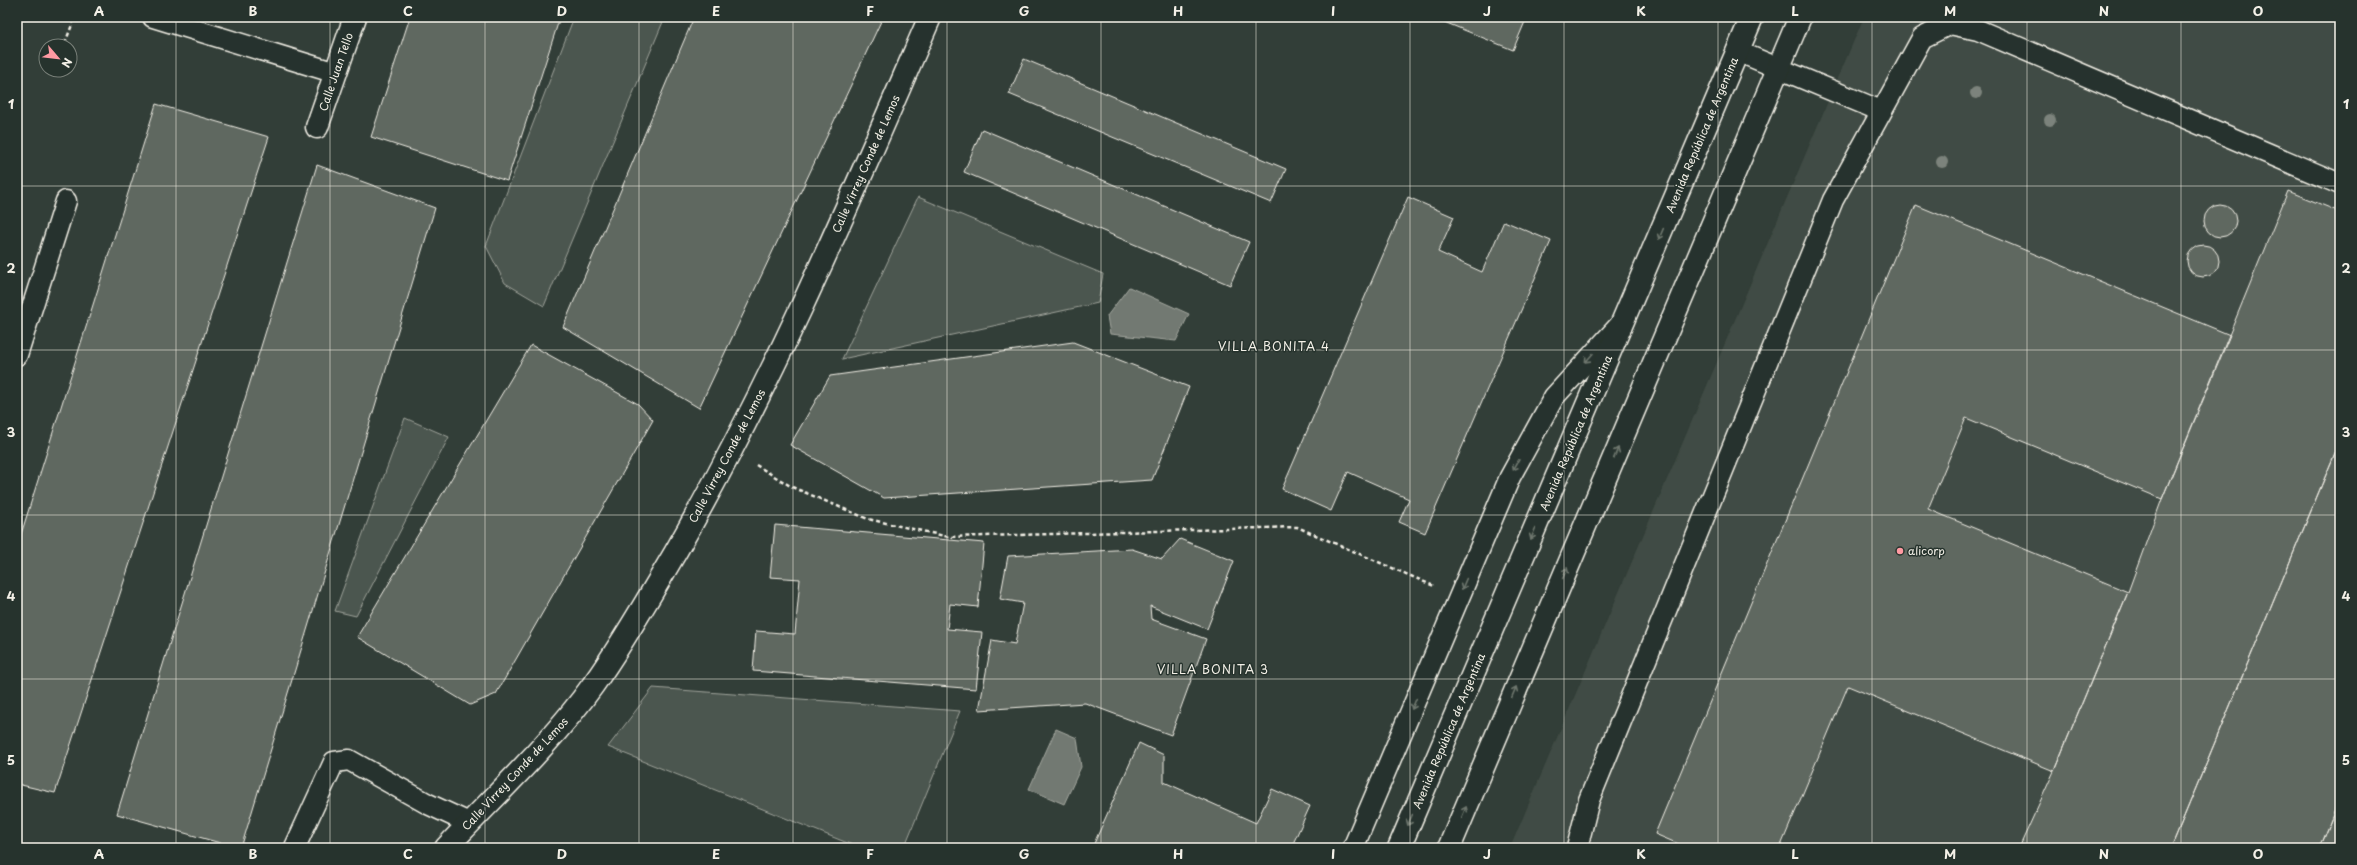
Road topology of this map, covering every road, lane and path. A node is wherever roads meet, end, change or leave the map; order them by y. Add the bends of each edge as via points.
1 (75, 17) edge
2 (153, 17) edge
3 (355, 17) edge
4 (930, 17) edge
5 (1752, 17) edge
6 (1800, 17) edge
7 (67, 38) edge
8 (1737, 51) junction
9 (1778, 68) junction
10 (336, 73) junction
11 (1881, 111) junction
12 (318, 127) dead end
13 (2340, 184) edge
14 (66, 201) dead end
15 (1625, 319) junction
16 (17, 355) edge
17 (732, 451) junction
18 (1459, 597) junction
19 (469, 823) junction
20 (295, 847) edge
21 (446, 848) edge
22 (1353, 848) edge
23 (1399, 848) edge
24 (1449, 848) edge
25 (1577, 848) edge

1 - 7 path
2 - 10 lane
3 - 10 main road, Calle Juan Tello
4 - 17 main road, Calle Virrey Conde de Lemos via 787,340
5 - 8 main road, Avenida República de Argentina
6 - 9 main road
8 - 9 lane
8 -> 15 main road, Avenida República de Argentina
9 - 11 lane
24 -> 9 main road
10 - 12 main road, Calle Juan Tello
11 - 13 lane via 1922,38 1950,24 1978,30
11 - 25 lane via 1833,200 1590,800
14 - 16 lane
15 -> 18 lane via 1554,397 1510,476
15 -> 23 main road, Avenida República de Argentina
17 - 18 path via 792,487 868,519 949,537 1297,527
17 - 19 main road, Calle Virrey Conde de Lemos via 646,602 594,684 528,764
18 -> 22 lane
19 - 20 lane via 428,804 349,760 340,760 334,762
19 - 21 main road, Calle Virrey Conde de Lemos

